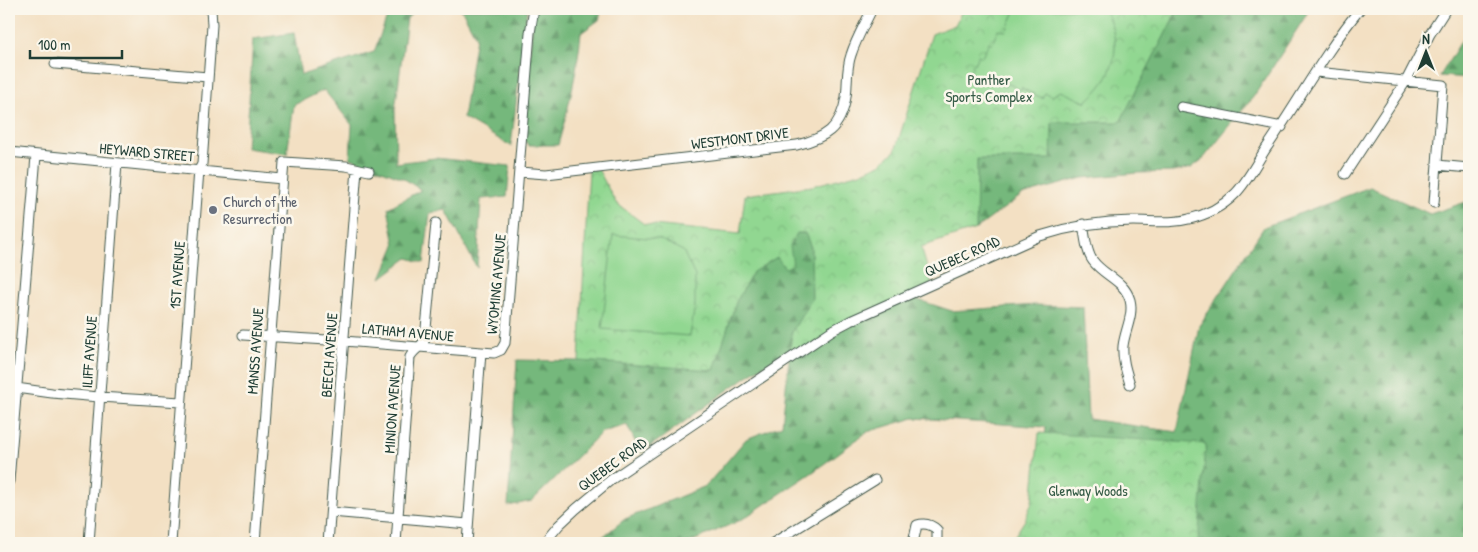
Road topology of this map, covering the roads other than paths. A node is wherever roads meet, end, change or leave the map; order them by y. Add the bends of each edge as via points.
1 (212, 9) edge
2 (534, 9) edge
3 (872, 9) edge
4 (1360, 9) edge
5 (1446, 9) edge
6 (55, 64) dead end
7 (1316, 72) junction
8 (208, 77) junction
9 (1406, 81) junction
10 (1182, 106) dead end
11 (1282, 127) junction
12 (9, 152) edge
13 (36, 156) junction
14 (117, 163) junction
15 (1437, 165) junction
16 (1469, 168) edge
17 (357, 169) junction
18 (199, 170) junction
19 (369, 171) dead end
20 (520, 172) junction
21 (1345, 174) dead end
22 (282, 179) junction
23 (1434, 203) dead end
24 (436, 222) dead end
25 (1083, 224) junction
26 (243, 335) dead end
27 (270, 335) junction
28 (344, 341) junction
29 (420, 347) junction
30 (481, 352) junction
31 (1130, 384) dead end
32 (13, 387) edge
33 (99, 397) junction
34 (182, 402) junction
35 (9, 479) edge
36 (875, 480) dead end
37 (9, 491) edge
38 (331, 512) junction
39 (398, 518) junction
40 (468, 524) junction
41 (89, 543) edge
42 (171, 543) edge
43 (255, 543) edge
44 (328, 543) edge
45 (396, 543) edge
46 (467, 543) edge
47 (544, 543) edge
48 (774, 543) edge
49 (914, 543) edge
50 (937, 543) edge

1 - 8 street, 1ST AVENUE
2 - 20 street, WYOMING AVENUE
3 - 20 street, WESTMONT DRIVE via 851,55 841,114 822,137 797,145 598,169 546,174
4 - 7 street, QUEBEC ROAD
5 - 9 street
6 - 8 street
7 - 9 street
7 - 11 street, QUEBEC ROAD
8 - 18 street, 1ST AVENUE
9 - 15 street via 1442,85
9 - 21 street
10 - 11 street
11 - 25 street, QUEBEC ROAD via 1237,192 1211,211 1176,222
12 - 13 street, HEYWARD STREET
13 - 14 street, HEYWARD STREET
13 - 32 street
14 - 18 street, HEYWARD STREET
14 - 33 street, ILIFF AVENUE
15 - 16 street
15 - 23 street
17 - 19 street
17 - 22 street, MANSS AVENUE via 284,162
17 - 28 street, BEECH AVENUE
18 - 22 street, HEYWARD STREET
18 - 34 street, 1ST AVENUE
20 - 30 street, WYOMING AVENUE via 505,343 498,352
22 - 27 street, MANSS AVENUE
24 - 29 street, MINION AVENUE via 425,339
25 - 31 street via 1090,257 1101,270 1121,284 1130,300 1131,314 1123,354
25 - 47 street, QUEBEC ROAD via 1040,236 831,331 612,479 559,525
26 - 27 street, LATHAM AVENUE
27 - 28 street, LATHAM AVENUE
27 - 43 street, MANSS AVENUE
28 - 29 street, LATHAM AVENUE
28 - 38 street, BEECH AVENUE
29 - 30 street, LATHAM AVENUE
29 - 39 street, MINION AVENUE via 410,357
30 - 40 street, WYOMING AVENUE
32 - 33 street
32 - 35 street
33 - 34 street
33 - 41 street, ILIFF AVENUE
34 - 42 street, 1ST AVENUE
35 - 37 street
36 - 48 street
38 - 39 street
38 - 44 street, BEECH AVENUE
39 - 40 street
39 - 45 street, MINION AVENUE
40 - 46 street, WYOMING AVENUE
49 - 50 street via 916,525 922,524 937,530

